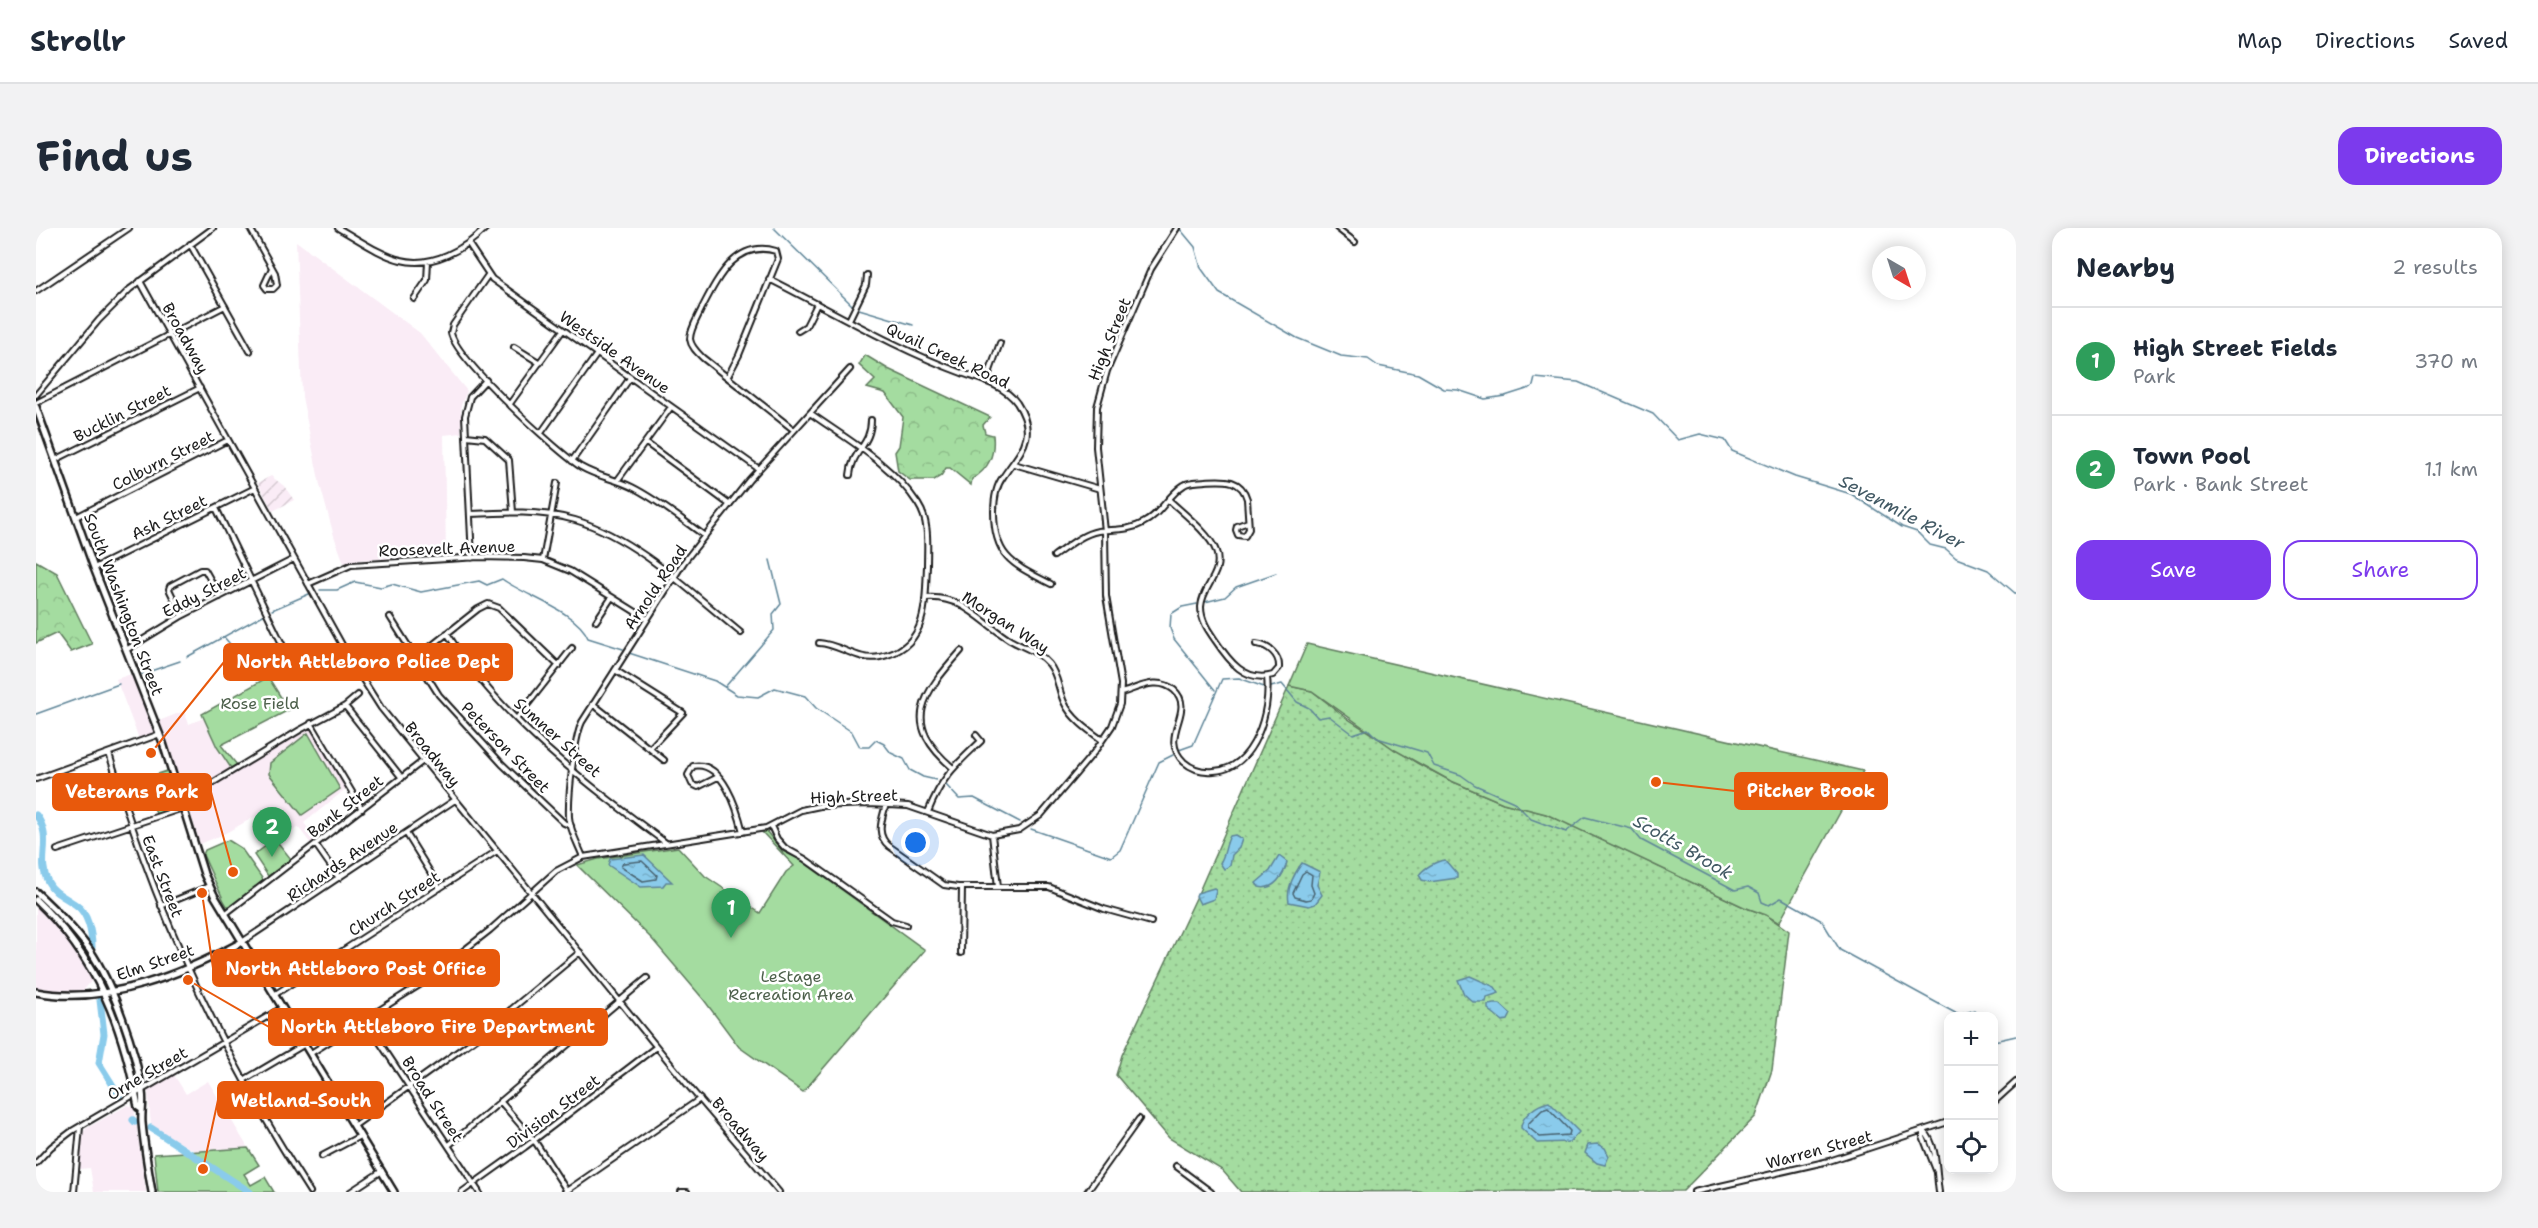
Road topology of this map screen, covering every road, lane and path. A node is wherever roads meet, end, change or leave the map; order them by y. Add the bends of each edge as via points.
1 (129, 228) edge
2 (213, 228) edge
3 (250, 228) edge
4 (338, 228) edge
5 (486, 228) edge
6 (1177, 228) edge
7 (1337, 228) edge
8 (1355, 242) dead end
9 (468, 243) junction
10 (190, 244) junction
11 (428, 261) junction
12 (272, 268) junction
13 (488, 275) junction
14 (867, 275) dead end
15 (769, 279) junction
16 (141, 281) junction
17 (36, 291) edge
18 (414, 299) dead end
19 (817, 304) junction
20 (225, 306) junction
21 (849, 320) junction
22 (563, 330) junction
23 (798, 331) dead end
24 (171, 335) junction
25 (1000, 343) dead end
26 (514, 347) dead end
27 (250, 351) dead end
28 (597, 354) junction
29 (540, 363) junction
30 (850, 369) dead end
31 (728, 376) junction
32 (630, 378) junction
33 (486, 381) junction
34 (986, 382) junction
35 (200, 388) junction
36 (36, 395) edge
37 (36, 405) edge
38 (510, 405) junction
39 (671, 407) junction
40 (810, 413) junction
41 (871, 420) dead end
42 (794, 430) junction
43 (541, 433) junction
44 (466, 436) junction
45 (228, 440) junction
46 (646, 443) junction
47 (861, 449) junction
48 (56, 460) junction
49 (572, 461) junction
50 (1014, 464) junction
51 (759, 470) junction
52 (850, 475) dead end
53 (617, 481) junction
54 (557, 483) dead end
55 (255, 488) junction
56 (1100, 489) junction
57 (1170, 500) junction
58 (730, 505) junction
59 (216, 508) junction
60 (513, 512) junction
61 (470, 514) junction
62 (552, 516) junction
63 (76, 517) junction
64 (1248, 522) dead end
65 (1105, 531) junction
66 (705, 536) junction
67 (1054, 556) dead end
68 (472, 558) junction
69 (294, 559) junction
70 (543, 560) junction
71 (94, 568) junction
72 (674, 576) junction
73 (251, 581) junction
74 (308, 584) junction
75 (1051, 584) dead end
76 (220, 597) junction
77 (612, 597) junction
78 (926, 598) junction
79 (182, 616) junction
80 (390, 617) dead end
81 (647, 619) junction
82 (596, 621) dead end
83 (447, 633) junction
84 (741, 633) dead end
85 (819, 643) dead end
86 (1256, 644) dead end
87 (284, 646) dead end
88 (572, 648) dead end
89 (126, 650) junction
90 (961, 651) dead end
91 (416, 659) junction
92 (559, 666) junction
93 (615, 670) junction
94 (1267, 676) junction
95 (1121, 693) junction
96 (358, 695) dead end
97 (593, 704) junction
98 (345, 706) junction
99 (517, 718) junction
100 (311, 723) junction
101 (160, 734) junction
102 (976, 735) dead end
103 (1102, 740) junction
104 (650, 748) junction
105 (109, 753) junction
106 (664, 760) dead end
107 (423, 761) junction
108 (953, 768) junction
109 (573, 771) junction
110 (718, 777) junction
111 (402, 778) junction
112 (36, 779) edge
113 (455, 800) junction
114 (886, 804) junction
115 (182, 805) junction
116 (362, 808) junction
117 (928, 812) junction
118 (131, 825) junction
119 (771, 826) junction
120 (571, 827) junction
121 (742, 832) junction
122 (406, 833) junction
123 (992, 835) junction
124 (667, 844) junction
125 (316, 845) junction
126 (57, 850) dead end
127 (497, 851) junction
128 (583, 857) junction
129 (339, 878) junction
130 (210, 886) junction
131 (962, 887) junction
132 (998, 887) junction
133 (440, 888) junction
134 (36, 892) edge
135 (532, 893) junction
136 (36, 900) edge
137 (161, 906) junction
138 (225, 914) junction
139 (1152, 922) dead end
140 (906, 925) dead end
141 (242, 942) junction
142 (580, 952) junction
143 (961, 953) dead end
144 (187, 967) junction
145 (646, 978) dead end
146 (111, 991) junction
147 (36, 992) edge
148 (103, 992) junction
149 (274, 994) junction
150 (619, 1001) junction
151 (282, 1008) junction
152 (365, 1020) junction
153 (223, 1043) junction
154 (305, 1044) junction
155 (657, 1047) junction
156 (311, 1053) junction
157 (244, 1080) junction
158 (2016, 1082) edge
159 (410, 1087) junction
160 (139, 1092) junction
161 (1998, 1098) edge
162 (700, 1099) junction
163 (500, 1101) junction
164 (1139, 1119) dead end
165 (1944, 1124) edge
166 (80, 1126) junction
167 (354, 1126) junction
168 (1924, 1131) junction
169 (360, 1136) junction
170 (533, 1140) junction
171 (449, 1145) junction
172 (322, 1156) dead end
173 (38, 1158) edge
174 (36, 1163) edge
175 (1176, 1166) dead end
176 (382, 1171) junction
177 (474, 1184) junction
178 (74, 1192) edge
179 (152, 1192) edge
180 (310, 1192) edge
181 (350, 1192) edge
182 (394, 1192) edge
183 (462, 1192) edge
184 (479, 1192) edge
185 (566, 1192) edge
186 (779, 1192) edge
187 (1087, 1192) edge
188 (1210, 1192) edge
189 (1694, 1192) edge
190 (1939, 1192) edge

1 - 17 street
2 - 10 street
3 - 12 street
4 - 11 street via 395,258
5 - 9 street
6 - 56 street, High Street via 1151,269 1103,383 1096,427
7 - 8 street
9 - 11 street
9 - 13 street, Westside Avenue
10 - 16 street
10 - 20 street
11 - 18 street via 427,280
12 - 12 street via 277,285 267,289 265,279
13 - 22 street, Westside Avenue
13 - 33 street via 451,333
14 - 21 street
15 - 19 street, Quail Creek Road
15 - 31 street
15 - 31 street via 776,251 750,251 727,264 692,333 694,349
16 - 24 street, Broadway
16 - 36 street via 99,320
19 - 21 street, Quail Creek Road
19 - 23 street via 806,326
20 - 24 street
20 - 27 street
21 - 34 street, Quail Creek Road via 921,358
22 - 28 street, Westside Avenue
22 - 29 street
24 - 35 street, Broadway
24 - 37 street
25 - 34 street
26 - 29 street
28 - 32 street, Westside Avenue
28 - 43 street
29 - 38 street
30 - 40 street, Arnold Road
31 - 42 street
32 - 39 street, Westside Avenue
32 - 49 street
33 - 38 street
33 - 44 street via 468,401
34 - 50 street, Quail Creek Road via 1012,397 1023,416 1026,435
35 - 45 street, Broadway
35 - 48 street, Bucklin Street
37 - 48 main road, South Washington Street
38 - 43 street
39 - 46 street
39 - 51 street, Westside Avenue
40 - 42 street, Arnold Road
40 - 47 street
41 - 47 street via 871,434
42 - 51 street, Arnold Road
43 - 49 street
44 - 60 street via 485,438 509,460
44 - 61 street
45 - 55 street, Broadway
45 - 63 street, Colburn Street
46 - 53 street
46 - 58 street
47 - 52 street via 851,462
47 - 78 street via 890,470 923,513 927,526
48 - 63 main road, South Washington Street
49 - 53 street
50 - 56 street
50 - 75 street, Quail Creek Road via 1000,482 994,505 998,546 1016,566
51 - 58 street, Arnold Road
53 - 66 street via 642,492
54 - 62 street
55 - 59 street, Ash Street
55 - 69 street, Broadway
56 - 65 street, High Street
57 - 64 street via 1187,484 1232,481 1245,493
57 - 65 street via 1144,523
57 - 94 street via 1216,551 1216,572 1202,601 1206,626 1234,667 1248,674
58 - 66 street, Arnold Road
59 - 71 street, Ash Street
59 - 73 street
60 - 61 street
60 - 62 street
61 - 68 street
62 - 70 street
62 - 72 street via 592,526
63 - 71 main road, South Washington Street
65 - 67 street via 1089,533
65 - 95 street, High Street via 1106,596
66 - 72 street, Arnold Road
68 - 70 street, Roosevelt Avenue
68 - 74 street, Roosevelt Avenue via 351,565
69 - 73 street, Eddy Street
69 - 74 street, Broadway
70 - 77 street, Roosevelt Avenue via 570,571
71 - 89 main road, South Washington Street
72 - 81 street, Arnold Road
72 - 84 street
73 - 76 street, Eddy Street
73 - 87 street
74 - 107 street, Broadway via 371,693
76 - 79 street, Eddy Street
76 - 79 street via 205,570 200,570 170,586
77 - 81 street, Roosevelt Avenue
77 - 82 street
78 - 85 street via 916,635 893,653 879,658 863,657 832,643
78 - 103 street, Morgan Way via 946,599 969,608 1011,641 1044,658 1055,672 1071,714
79 - 89 street, Eddy Street
80 - 91 street, Peterson Street
81 - 93 street, Arnold Road
83 - 91 street
83 - 92 street via 488,604 499,608
83 - 99 street, Sumner Street via 482,681
86 - 94 street via 1268,648 1279,662 1278,670
88 - 92 street
89 - 101 main road, South Washington Street
90 - 108 street via 930,689 922,713 929,743
91 - 120 street, Peterson Street via 467,726 525,787
92 - 99 street
93 - 97 street, Arnold Road
93 - 104 street via 683,713
94 - 95 street via 1268,703 1251,747 1236,763 1217,771 1191,767 1177,752 1174,732 1182,707 1172,688 1153,683
95 - 103 street, High Street via 1116,716
96 - 98 street
97 - 104 street
97 - 109 street, Arnold Road via 580,729
98 - 100 street
98 - 111 street
99 - 109 street, Sumner Street
100 - 115 street
100 - 116 street
101 - 105 street
101 - 115 main road, South Washington Street
102 - 108 street via 981,741
103 - 123 street, High Street via 1036,819 1019,830
104 - 106 street
105 - 112 street
105 - 118 street, East Street
107 - 111 street, Bank Street
107 - 113 street, Broadway
108 - 117 street via 940,783
109 - 120 street, Arnold Road
109 - 124 street, Sumner Street
110 - 110 street via 698,765 688,775 698,787
110 - 121 street via 731,793
111 - 116 street, Bank Street
113 - 122 street, Richards Avenue
113 - 127 street, Broadway
114 - 117 street, High Street
114 - 119 street, High Street via 813,807
114 - 131 street via 880,831 885,843 944,885
115 - 118 street
115 - 130 main road, South Washington Street
116 - 125 street, Bank Street
117 - 123 street, High Street
118 - 126 street
118 - 137 street, East Street
119 - 121 street, High Street
119 - 140 street via 785,848 892,921
120 - 128 street, Arnold Road
121 - 124 street, High Street
122 - 129 street, Richards Avenue
122 - 133 street
123 - 132 street
124 - 128 street, High Street
125 - 129 street
125 - 138 street, Bank Street
127 - 133 street, Church Street
127 - 135 street, Broadway
128 - 135 street, High Street via 556,871
129 - 141 street, Richards Avenue
130 - 137 street
130 - 138 main road, South Washington Street
131 - 132 street
131 - 143 street
132 - 139 street via 1053,888 1104,909
133 - 149 street, Church Street
134 - 146 main road via 73,928 99,965
135 - 142 street, Broadway
135 - 152 street, High Street via 451,963
136 - 148 main road via 72,938
137 - 144 street, East Street
138 - 141 main road, South Washington Street
141 - 144 main road, Elm Street
141 - 149 main road, South Washington Street
142 - 150 street, Broadway
142 - 159 street via 478,1037
144 - 146 main road, Elm Street
144 - 153 street, East Street
145 - 150 street
146 - 148 main road, Elm Street
146 - 160 main road via 133,1050
147 - 148 main road, Elm Street via 69,996
148 - 160 main road
149 - 151 main road, South Washington Street
150 - 155 street, Broadway
150 - 163 street
151 - 153 street, Orne Street
151 - 154 main road, South Washington Street
152 - 156 street, High Street
152 - 159 street, Broad Street
153 - 157 street, East Street
153 - 160 street, Orne Street
154 - 156 main road, South Washington Street
154 - 157 street
155 - 162 street, Broadway
155 - 170 street, Division Street
156 - 167 main road, South Washington Street
157 - 180 street, East Street
158 - 161 street
159 - 167 street
159 - 171 street, Broad Street
160 - 166 street, Orne Street
160 - 179 main road
162 - 185 street
162 - 186 street, Broadway
163 - 170 street
163 - 171 street
164 - 187 street
165 - 168 street, Warren Street
166 - 173 street, Orne Street
166 - 178 street
167 - 169 main road, South Washington Street
168 - 189 street, Warren Street via 1828,1161
168 - 190 street via 1937,1165
169 - 172 street
169 - 176 main road, South Washington Street
170 - 177 street, Division Street
170 - 185 street
171 - 177 street, Broad Street
173 - 174 street, Orne Street
175 - 188 street
176 - 181 street
176 - 182 main road, South Washington Street
177 - 183 street, Division Street
177 - 184 street, Broad Street

